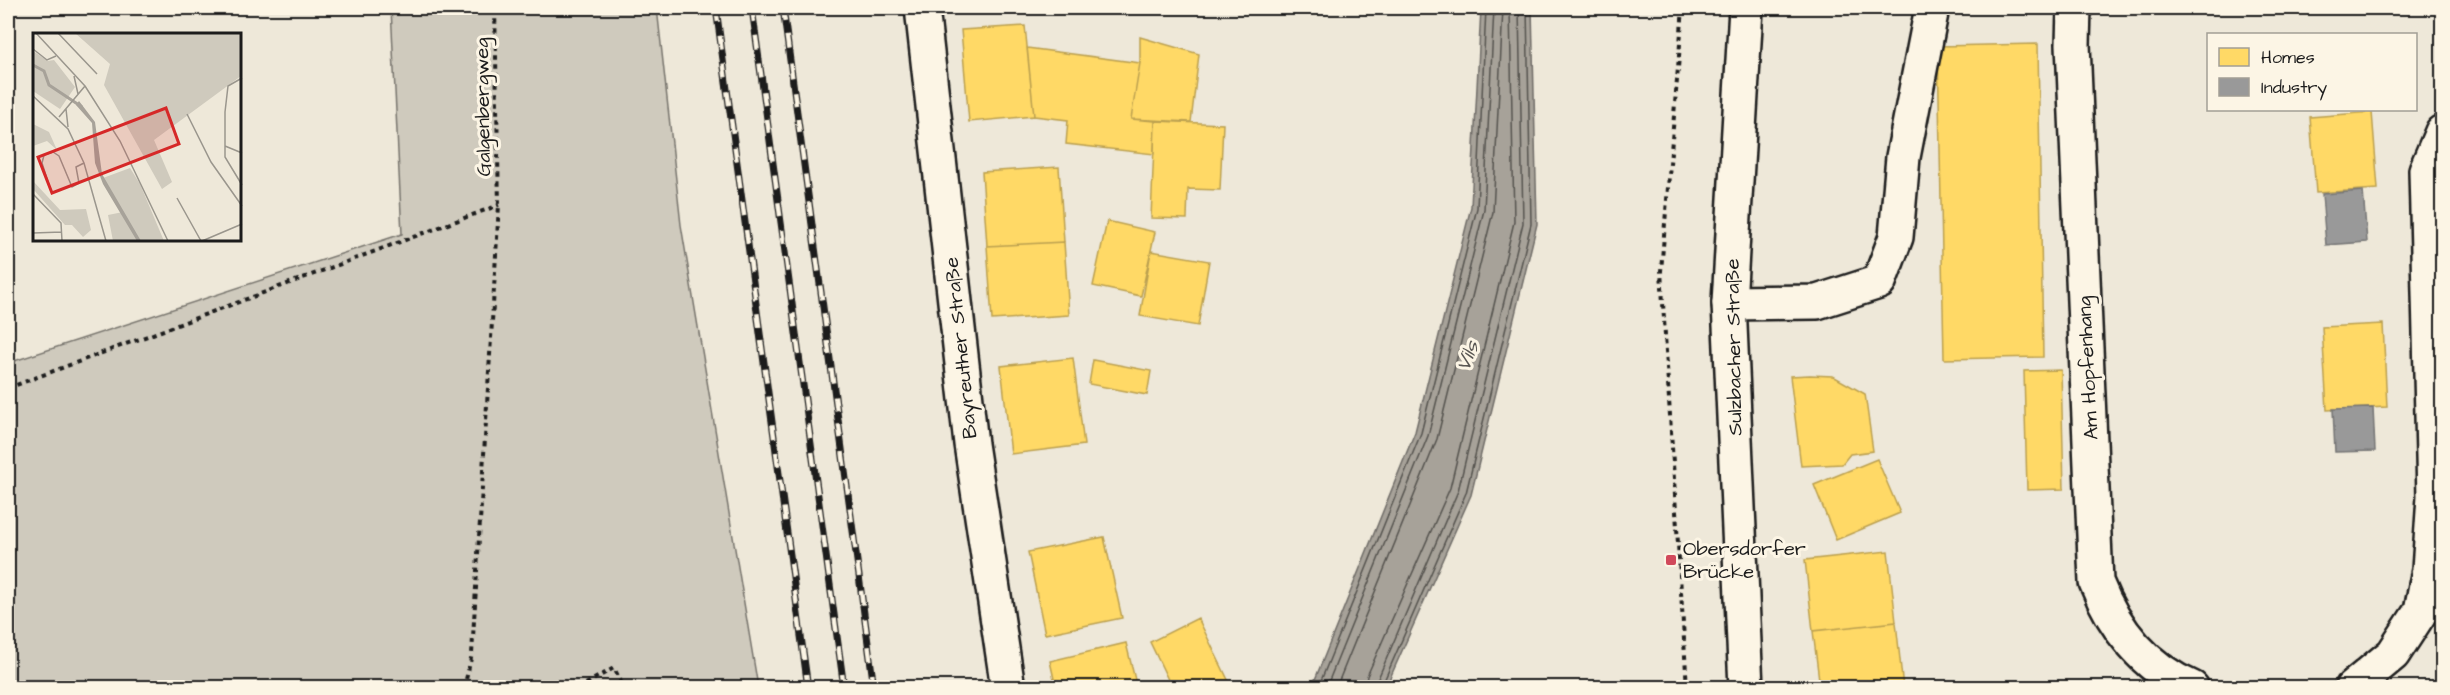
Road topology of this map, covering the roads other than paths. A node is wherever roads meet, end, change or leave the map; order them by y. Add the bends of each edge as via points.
1 (922, 8) edge
2 (1746, 8) edge
3 (1932, 8) edge
4 (2074, 8) edge
5 (2442, 132) edge
6 (1729, 303) junction
7 (1008, 687) edge
8 (1746, 687) edge
9 (2192, 687) edge
10 (2352, 687) edge

1 - 7 street, Bayreuther Straße via 971,444
2 - 6 street, Sulzbacher Straße
3 - 6 street via 1903,157 1896,237 1879,282 1817,302
4 - 9 street, Am Hopfenhang via 2096,582 2107,609 2139,653
5 - 10 street via 2426,170 2434,497 2429,570 2421,611 2393,654
6 - 8 street, Sulzbacher Straße

